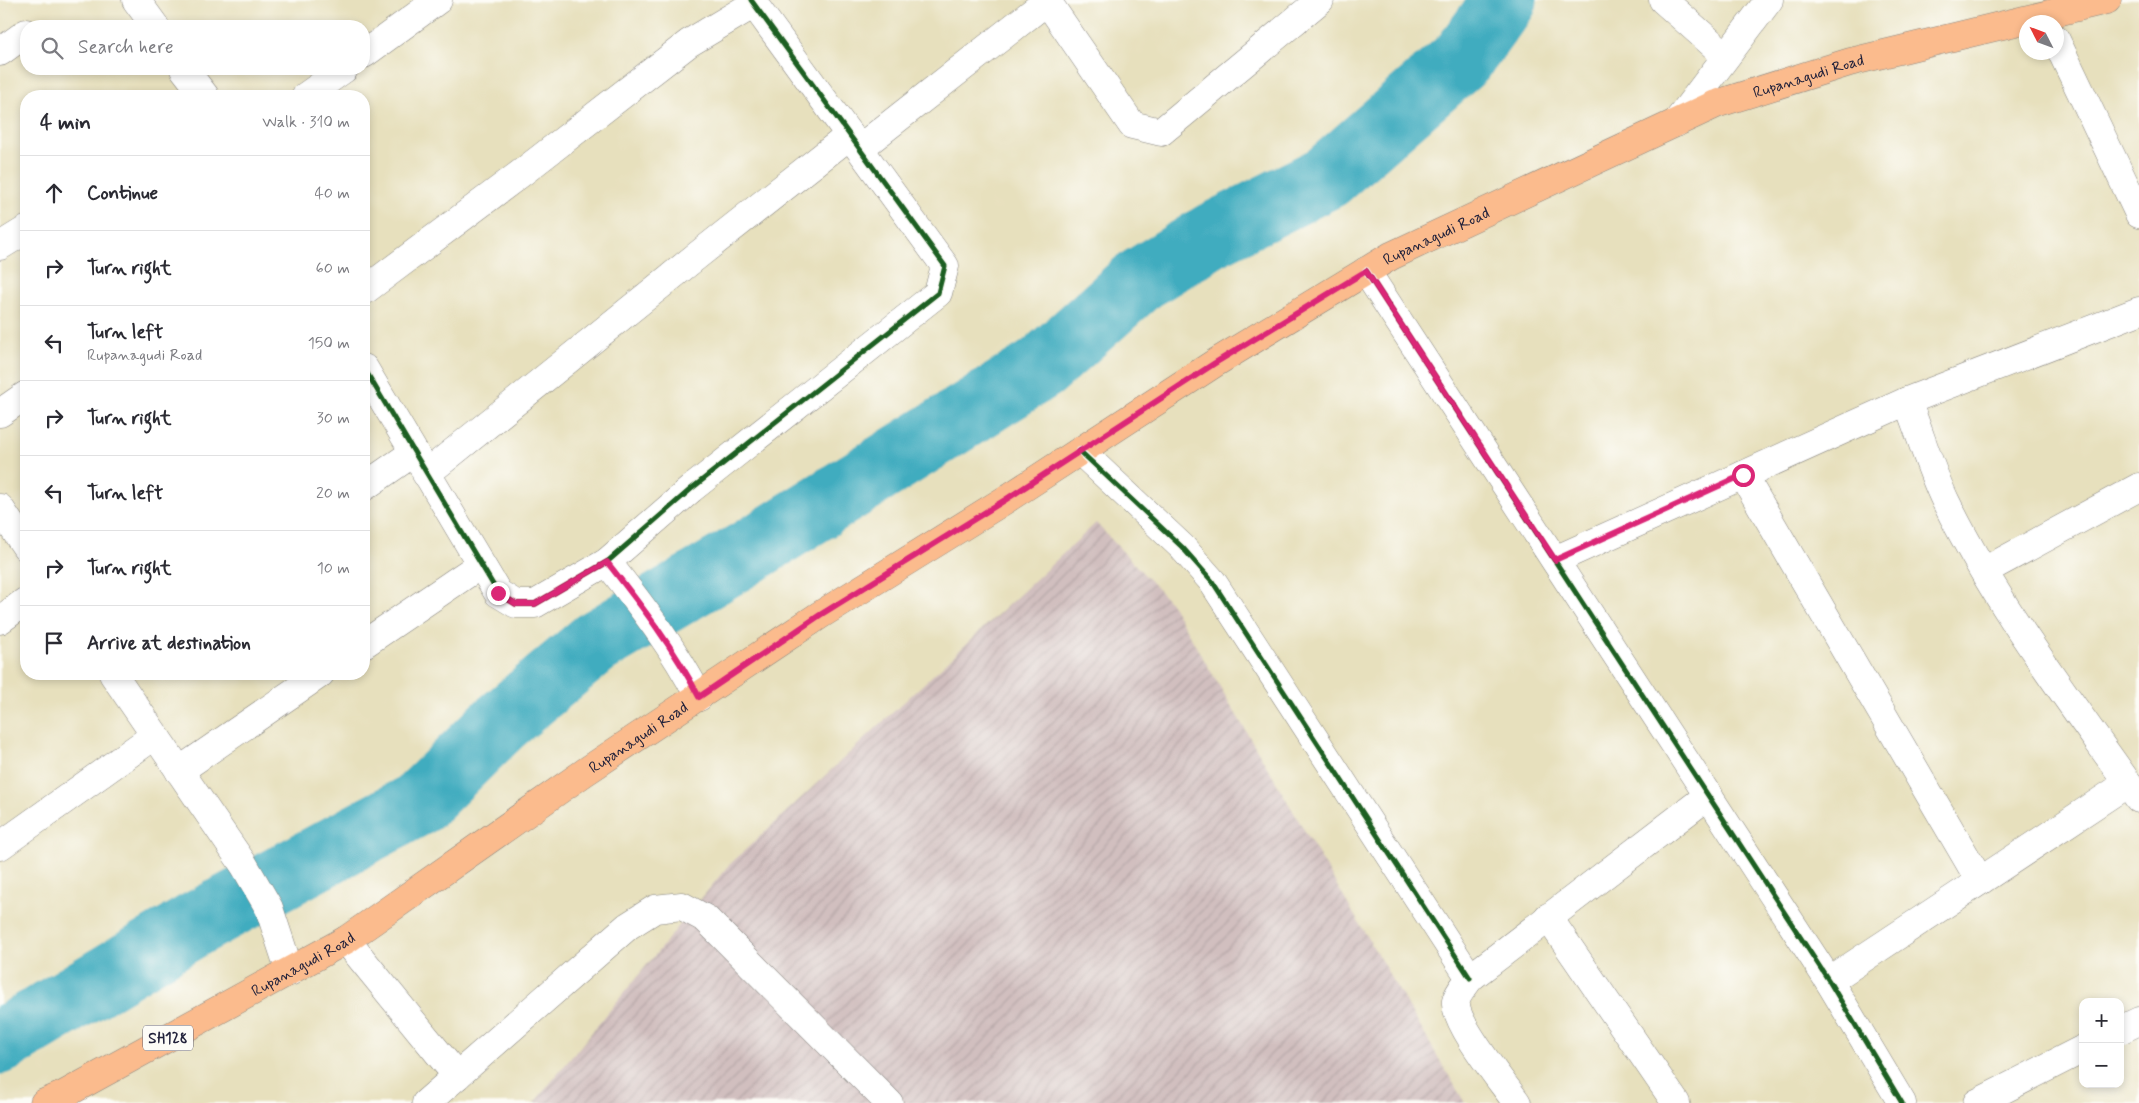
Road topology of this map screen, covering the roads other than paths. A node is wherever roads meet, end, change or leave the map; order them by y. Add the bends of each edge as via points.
1 (136, 0) edge
2 (438, 0) edge
3 (1047, 0) edge
4 (1320, 0) edge
5 (1663, 0) edge
6 (1769, 0) edge
7 (2107, 0) edge
8 (752, 2) edge
9 (2059, 15) edge
10 (150, 20) edge
11 (2019, 25) edge
12 (20, 37) edge
13 (370, 50) edge
14 (0, 52) edge
15 (1726, 56) junction
16 (2064, 57) edge
17 (189, 75) edge
18 (336, 75) edge
19 (200, 90) edge
20 (314, 90) edge
21 (1676, 123) junction
22 (855, 142) junction
23 (2139, 214) edge
24 (20, 234) edge
25 (0, 246) edge
26 (1366, 271) junction
27 (370, 286) edge
28 (2139, 310) edge
29 (370, 378) edge
30 (20, 399) edge
31 (1908, 400) junction
32 (0, 413) edge
33 (1080, 451) junction
34 (420, 464) junction
35 (1743, 475) junction
36 (370, 485) edge
37 (2139, 487) edge
38 (0, 508) edge
39 (20, 538) edge
40 (1555, 560) junction
41 (607, 562) junction
42 (480, 565) junction
43 (1984, 572) junction
44 (20, 605) edge
45 (0, 620) edge
46 (370, 640) edge
47 (117, 680) edge
48 (311, 680) edge
49 (699, 697) junction
50 (154, 736) junction
51 (179, 771) junction
52 (2133, 791) edge
53 (1709, 795) junction
54 (0, 846) edge
55 (1980, 881) junction
56 (1548, 918) junction
57 (346, 940) junction
58 (290, 972) junction
59 (1470, 978) junction
60 (1829, 980) junction
61 (2139, 1021) edge
62 (2124, 1028) edge
63 (2079, 1051) edge
64 (457, 1076) junction
65 (44, 1103) edge
66 (426, 1103) edge
67 (890, 1103) edge
68 (1517, 1103) edge
69 (1676, 1103) edge
70 (1902, 1103) edge
71 (1977, 1103) edge

1 - 10 street
2 - 13 street
3 - 4 street via 1132,125 1161,132
3 - 22 street
5 - 15 street
6 - 15 street
7 - 9 main road, Rupanagudi Road / SH128
8 - 22 street
8 - 27 street via 689,43
11 - 21 main road, Rupanagudi Road / SH128 via 1850,62 1716,104
12 - 14 street
15 - 21 street
16 - 23 street
17 - 19 street
18 - 20 street
21 - 26 main road, Rupanagudi Road / SH128 via 1391,256
22 - 34 street via 698,255
22 - 41 street via 944,266 938,293 691,489
24 - 25 street
26 - 33 main road, Rupanagudi Road / SH128 via 1215,363
26 - 40 street
28 - 31 street
29 - 34 street
30 - 32 street
31 - 35 street
31 - 43 street via 1944,499
33 - 49 main road, Rupanagudi Road / SH128 via 820,615
33 - 59 street via 1182,547 1212,581
34 - 36 street
34 - 42 street
35 - 40 street
35 - 55 street
37 - 43 street
38 - 39 street
40 - 53 street
41 - 42 street via 535,604 516,604 498,593
41 - 49 street via 680,661
42 - 46 street
43 - 52 street
44 - 45 street
47 - 50 street
48 - 51 street
49 - 57 main road, Rupanagudi Road / SH128 via 585,772
50 - 51 street
50 - 54 street
51 - 58 street via 244,865 269,908
52 - 55 street
53 - 56 street
53 - 60 street
55 - 60 street
56 - 59 street
56 - 69 street
57 - 58 main road, Rupanagudi Road / SH128
57 - 64 street
58 - 65 main road, Rupanagudi Road / SH128
59 - 68 street via 1456,1000 1457,1014
60 - 70 street
61 - 62 street
63 - 71 street
64 - 66 street
64 - 67 street via 628,926 655,909 682,906 706,919

